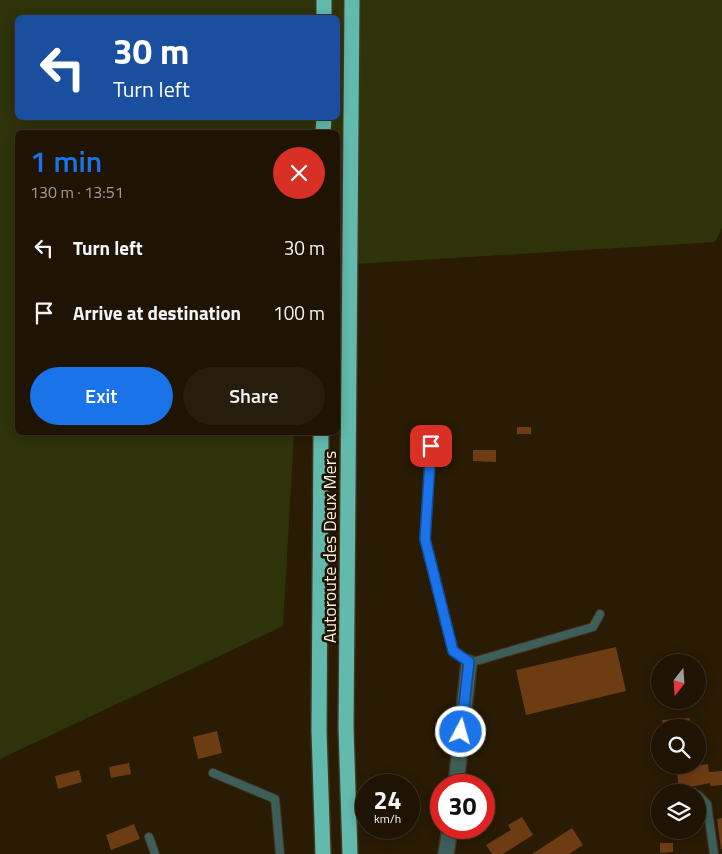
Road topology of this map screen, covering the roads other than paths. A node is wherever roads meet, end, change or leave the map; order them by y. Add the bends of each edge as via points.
1 (324, 0) edge
2 (352, 0) edge
3 (324, 15) edge
4 (321, 435) edge
5 (431, 446) dead end
6 (600, 614) dead end
7 (469, 662) junction
8 (213, 772) dead end
9 (457, 774) edge
10 (706, 803) edge
11 (149, 837) dead end
12 (448, 839) edge
13 (155, 854) edge
14 (280, 854) edge
15 (323, 854) edge
16 (350, 854) edge
17 (446, 854) edge
18 (714, 854) edge

1 - 3 highway
2 - 16 highway, Autoroute des Deux Mers via 346,728
4 - 15 highway, Autoroute des Deux Mers via 319,731
5 - 7 lane via 425,539 453,651
6 - 7 lane via 593,627
7 - 9 street
8 - 14 lane via 275,800
10 - 18 lane
11 - 13 lane
12 - 17 street

